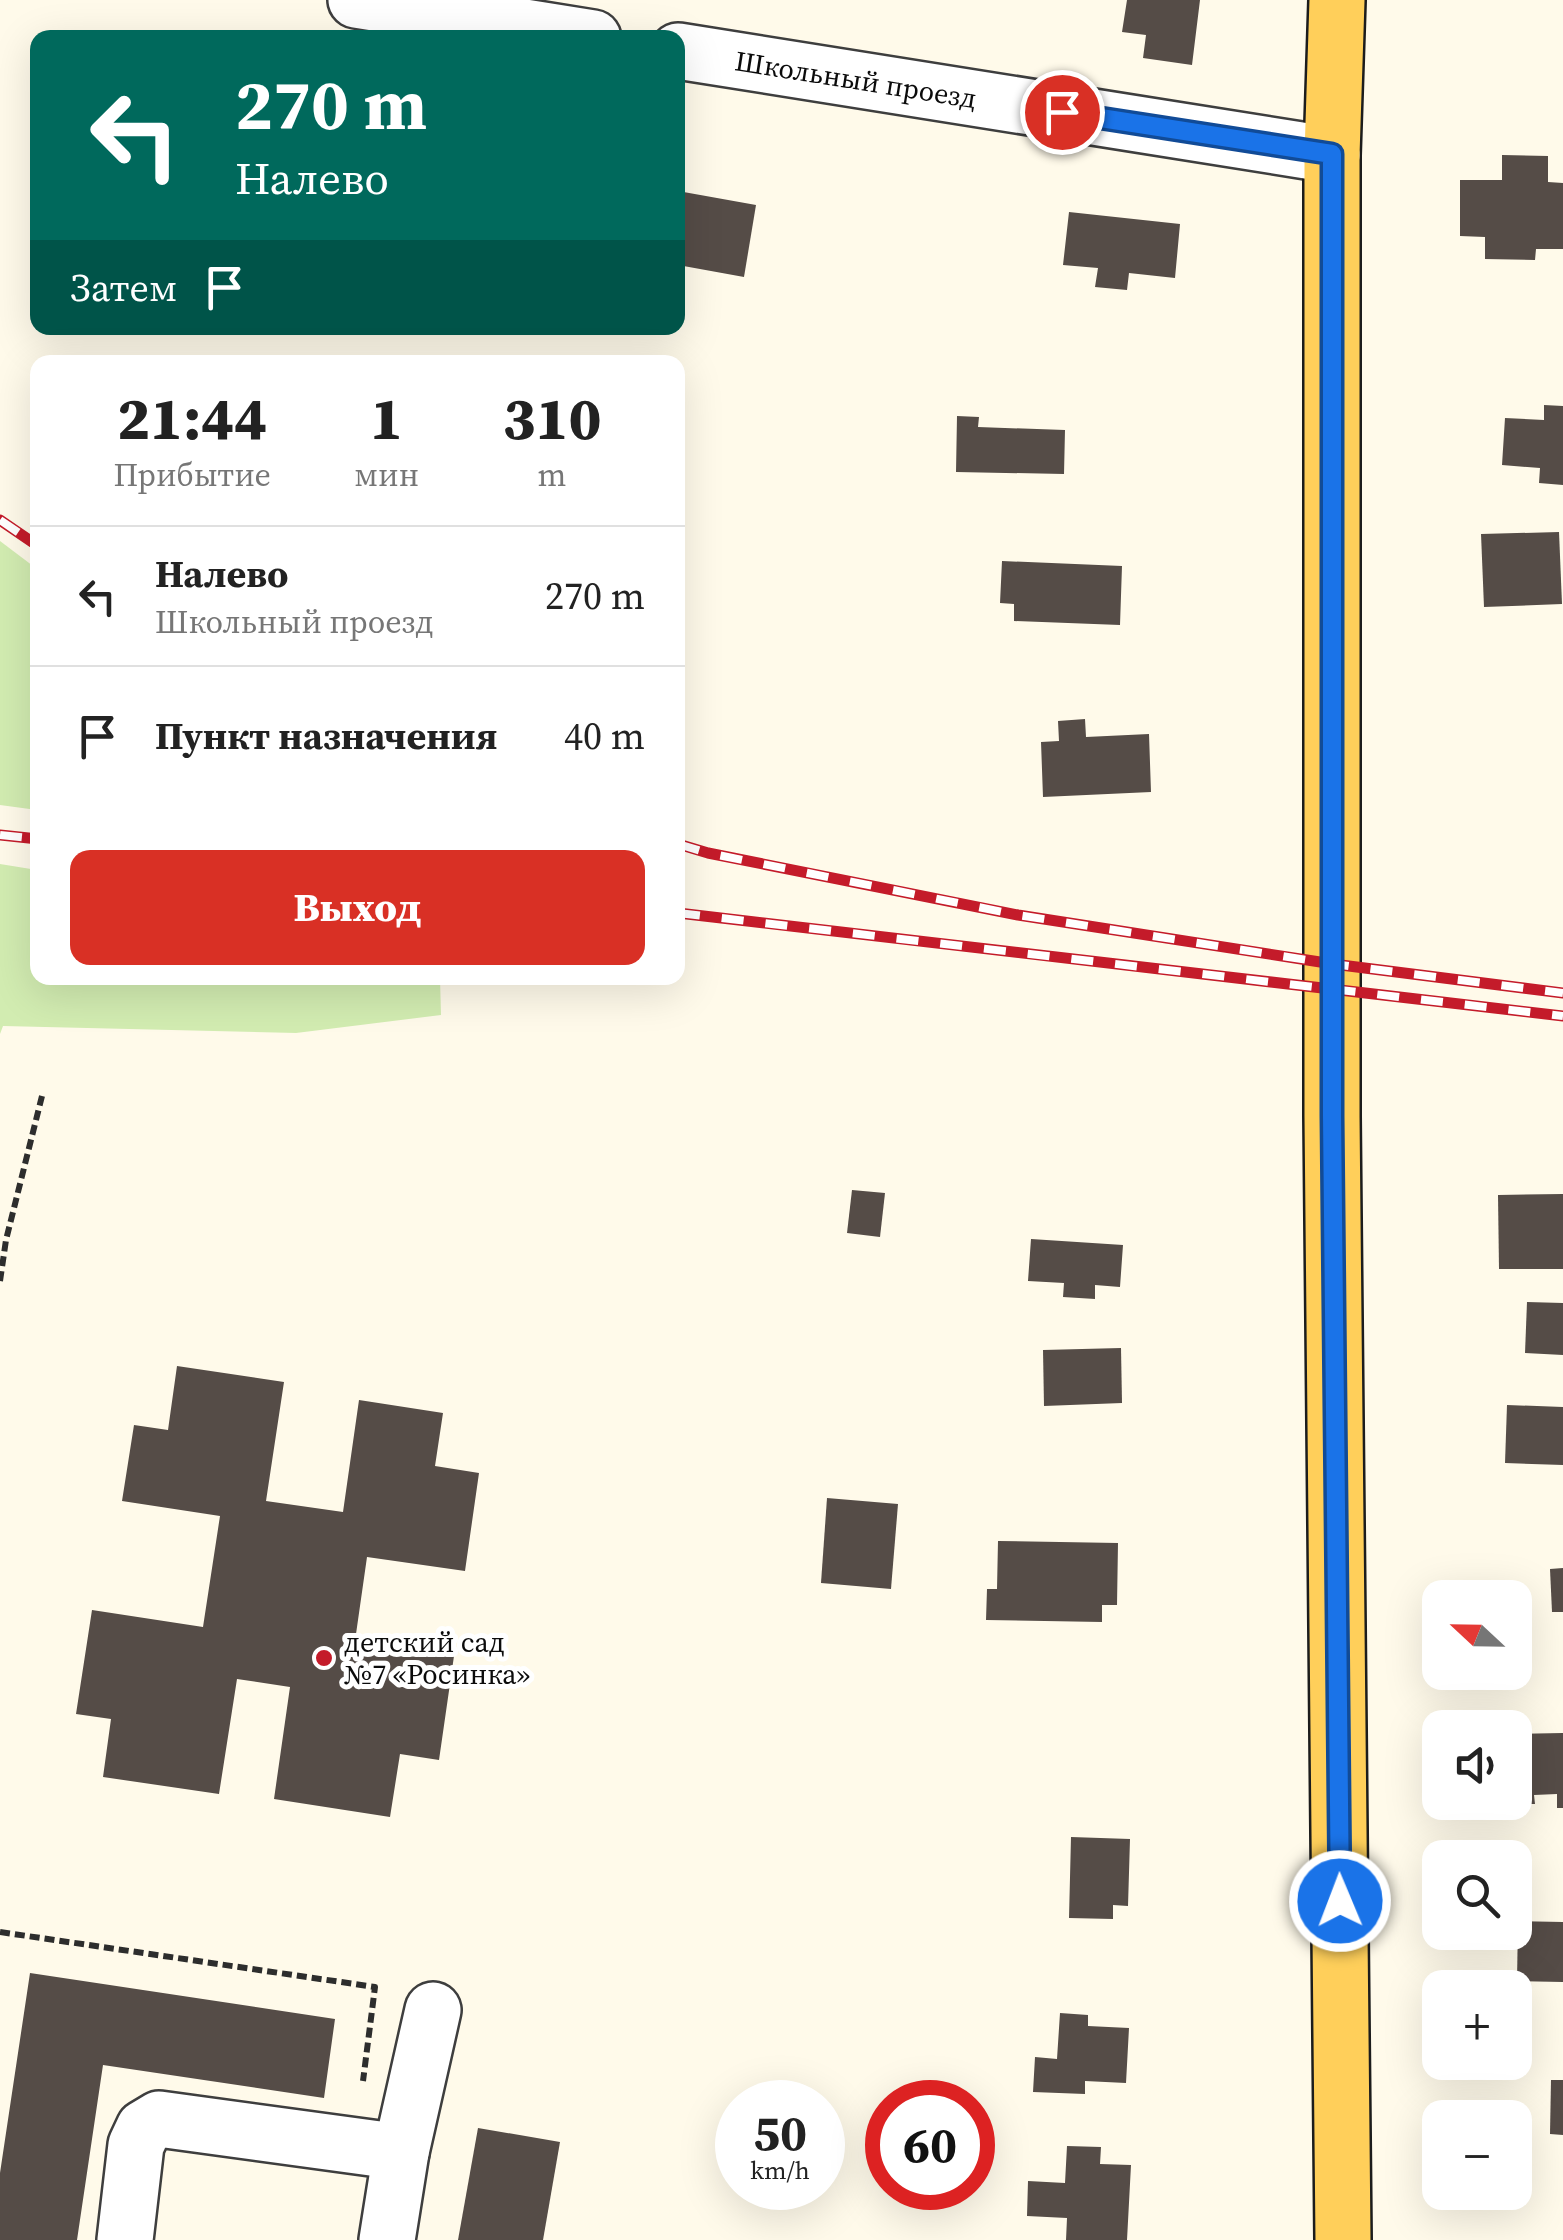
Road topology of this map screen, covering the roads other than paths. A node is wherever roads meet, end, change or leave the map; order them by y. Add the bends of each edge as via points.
1 (356, 0) edge
2 (1336, 0) edge
3 (543, 30) edge
4 (685, 52) edge
5 (1332, 154) junction
6 (433, 2010) dead end
7 (377, 2149) junction
8 (125, 2240) edge
9 (387, 2240) edge
10 (1343, 2240) edge

1 - 3 street
2 - 5 main road
4 - 5 street, Школьный проезд
5 - 10 main road via 1332,1116
6 - 7 street
7 - 8 street via 159,2119 144,2128 136,2145
7 - 9 street

